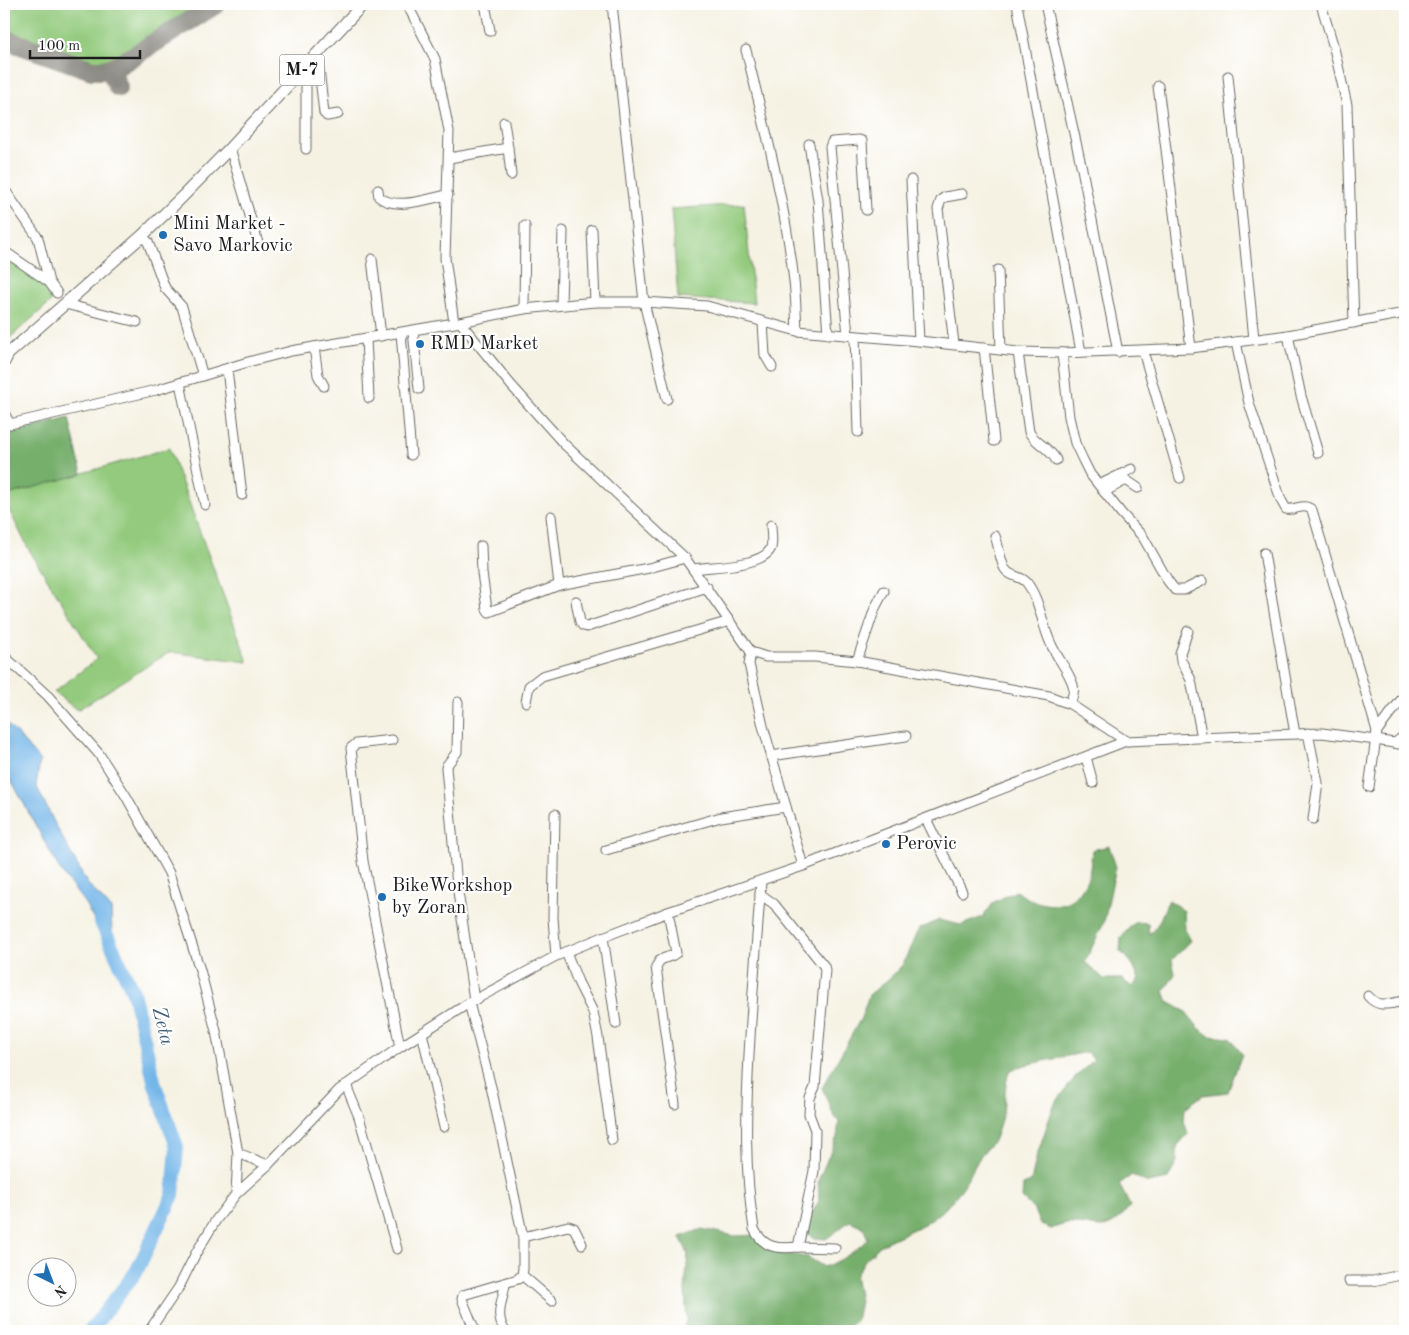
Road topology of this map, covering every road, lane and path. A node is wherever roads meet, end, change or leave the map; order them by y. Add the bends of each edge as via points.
1 (363, 4) edge
2 (407, 4) edge
3 (485, 4) edge
4 (612, 4) edge
5 (1017, 4) edge
6 (1045, 4) edge
7 (1321, 4) edge
8 (490, 30) dead end
9 (746, 50) dead end
10 (312, 59) junction
11 (298, 74) junction
12 (1228, 76) dead end
13 (1158, 86) dead end
14 (338, 114) dead end
15 (504, 122) dead end
16 (809, 144) dead end
17 (230, 148) junction
18 (508, 148) junction
19 (306, 149) dead end
20 (449, 158) junction
21 (511, 176) dead end
22 (911, 180) dead end
23 (378, 190) dead end
24 (4, 192) edge
25 (962, 194) dead end
26 (448, 195) junction
27 (818, 200) junction
28 (836, 202) junction
29 (866, 210) dead end
30 (525, 226) dead end
31 (592, 230) dead end
32 (563, 231) dead end
33 (142, 236) junction
34 (258, 243) dead end
35 (4, 253) edge
36 (372, 259) dead end
37 (998, 270) dead end
38 (49, 282) junction
39 (56, 293) dead end
40 (595, 302) junction
41 (644, 302) junction
42 (65, 304) junction
43 (561, 305) junction
44 (524, 309) junction
45 (1405, 314) edge
46 (137, 322) dead end
47 (457, 323) junction
48 (764, 323) junction
49 (1354, 323) junction
50 (413, 331) junction
51 (797, 331) junction
52 (401, 333) junction
53 (828, 334) junction
54 (1288, 335) junction
55 (381, 336) junction
56 (852, 336) junction
57 (366, 339) junction
58 (1254, 339) junction
59 (919, 340) junction
60 (1236, 342) junction
61 (954, 344) junction
62 (314, 347) junction
63 (984, 348) junction
64 (1191, 348) junction
65 (1001, 350) junction
66 (1143, 351) junction
67 (1018, 352) junction
68 (1081, 352) junction
69 (1118, 352) junction
70 (1062, 353) junction
71 (5, 357) edge
72 (772, 367) dead end
73 (227, 369) junction
74 (204, 376) junction
75 (180, 383) junction
76 (324, 386) dead end
77 (419, 389) dead end
78 (370, 398) dead end
79 (667, 399) dead end
80 (4, 413) edge
81 (7, 425) edge
82 (858, 432) dead end
83 (994, 441) dead end
84 (1318, 453) dead end
85 (411, 455) dead end
86 (1056, 460) dead end
87 (1132, 469) dead end
88 (1180, 478) dead end
89 (1102, 488) junction
90 (1138, 488) dead end
91 (242, 495) dead end
92 (205, 505) dead end
93 (551, 516) dead end
94 (771, 525) dead end
95 (995, 536) dead end
96 (481, 546) dead end
97 (1264, 553) dead end
98 (685, 558) junction
99 (694, 569) junction
100 (1202, 581) dead end
101 (559, 585) junction
102 (707, 587) junction
103 (884, 591) dead end
104 (576, 601) dead end
105 (730, 621) junction
106 (1188, 631) dead end
107 (751, 652) junction
108 (4, 656) edge
109 (857, 661) junction
110 (1405, 695) edge
111 (458, 702) dead end
112 (526, 702) dead end
113 (1070, 704) junction
114 (1308, 733) junction
115 (1295, 734) junction
116 (1376, 735) junction
117 (1405, 735) edge
118 (906, 736) dead end
119 (1202, 738) junction
120 (392, 740) dead end
121 (1126, 741) junction
122 (1395, 743) junction
123 (1405, 746) edge
124 (771, 756) junction
125 (1086, 757) junction
126 (1093, 783) dead end
127 (1369, 787) dead end
128 (786, 807) junction
129 (555, 814) dead end
130 (926, 819) junction
131 (1313, 819) dead end
132 (606, 850) dead end
133 (803, 866) junction
134 (761, 881) junction
135 (962, 892) dead end
136 (760, 894) junction
137 (668, 912) junction
138 (603, 937) junction
139 (566, 952) junction
140 (556, 956) junction
141 (1368, 996) dead end
142 (1405, 1000) edge
143 (471, 1001) junction
144 (616, 1024) dead end
145 (422, 1033) junction
146 (400, 1046) junction
147 (346, 1085) junction
148 (675, 1104) dead end
149 (444, 1127) dead end
150 (612, 1140) dead end
151 (238, 1153) junction
152 (268, 1165) junction
153 (236, 1194) junction
154 (523, 1236) junction
155 (582, 1244) dead end
156 (798, 1247) junction
157 (835, 1248) dead end
158 (397, 1249) dead end
159 (1405, 1274) edge
160 (522, 1275) junction
161 (1348, 1281) dead end
162 (505, 1284) junction
163 (552, 1301) dead end
164 (149, 1331) edge
165 (475, 1331) edge
166 (504, 1331) edge

1 - 10 main road, M-7
2 - 20 street via 435,59 449,131
3 - 8 street
4 - 41 street
5 - 68 street
6 - 69 street via 1082,168
7 - 49 street via 1347,105
9 - 51 street via 785,219
10 - 11 main road, M-7
10 - 14 street via 319,69 324,113 327,116
11 - 17 main road, M-7
11 - 19 street via 306,84
12 - 58 street
13 - 64 street
15 - 18 street
16 - 27 street
17 - 33 main road, M-7
17 - 34 street
18 - 20 street
18 - 21 street
20 - 26 street
22 - 59 street
23 - 26 street via 379,197 394,203
24 - 38 street via 38,238
25 - 61 street via 940,200 938,210
26 - 47 street via 445,258
27 - 28 street
27 - 53 street
28 - 29 street via 831,144 859,140 862,144
28 - 56 street
30 - 44 street
31 - 40 street
32 - 43 street
33 - 42 main road, M-7
33 - 74 street via 148,242 165,288 182,307
35 - 38 street
36 - 55 street
37 - 65 street
38 - 39 street
40 - 41 street
40 - 43 street
41 - 48 street via 707,306
41 - 79 street
42 - 46 street
42 - 71 main road, M-7
43 - 44 street
44 - 47 street
45 - 49 street
47 - 50 street
47 - 98 street via 564,444
48 - 51 street
48 - 72 street via 765,355
49 - 54 street
50 - 52 street
50 - 77 street
51 - 53 street
52 - 55 street
52 - 85 street
53 - 56 street
54 - 58 street
54 - 84 street
55 - 57 street
56 - 59 street
56 - 82 street
57 - 62 street
57 - 78 street
58 - 60 street
59 - 61 street
60 - 64 street
60 - 116 street via 1249,403 1280,500 1286,509 1303,506 1312,510
61 - 63 street
62 - 73 street via 264,357
62 - 76 street via 318,375
63 - 65 street
63 - 83 street
64 - 66 street
65 - 67 street
66 - 69 street
66 - 88 street
67 - 70 street
67 - 86 street via 1029,432
68 - 69 street
68 - 70 street
70 - 89 street via 1075,443 1090,474
73 - 74 street
73 - 91 street
74 - 75 street
75 - 81 street
75 - 92 street
80 - 81 street
87 - 89 street
89 - 90 street via 1126,480
89 - 100 street via 1143,537 1175,590 1184,590
93 - 101 street
94 - 99 street via 772,544 762,558
95 - 113 street via 1004,568 1026,582 1034,596 1051,644 1073,685
96 - 101 street via 489,612
97 - 115 street
98 - 99 street
98 - 101 street
99 - 102 street
102 - 104 street via 587,627 580,622
102 - 105 street
103 - 109 street
105 - 107 street
105 - 112 street via 542,676 529,686
106 - 119 street via 1180,653 1192,680
107 - 109 street via 766,657
107 - 124 street via 749,664
108 - 151 street via 48,696 99,754 169,873 216,1031
109 - 113 street via 1049,696
110 - 116 street
111 - 143 street via 457,752 446,768
113 - 121 street
114 - 115 street
114 - 116 street
114 - 131 street via 1318,783
115 - 119 street
116 - 122 street
116 - 127 street
117 - 122 street
118 - 124 street
119 - 121 street
120 - 146 street via 356,744 351,748 363,861
121 - 125 street
122 - 123 street
124 - 128 street
125 - 126 street
125 - 130 street
128 - 132 street via 721,817
128 - 133 street
129 - 140 street via 553,918
130 - 133 street
130 - 135 street
133 - 134 street
134 - 136 street
134 - 137 street
136 - 156 street via 774,904 825,970 815,1087 809,1114 815,1130 814,1171
136 - 156 street via 745,1128 747,1181 757,1236 770,1247
137 - 138 street
137 - 148 street via 676,952 660,960 656,967
138 - 139 street
138 - 144 street
139 - 140 street
139 - 150 street via 593,1012
140 - 143 street
141 - 142 street via 1379,1005
143 - 145 street
143 - 154 street
145 - 146 street
145 - 149 street
146 - 147 street
147 - 152 street
147 - 158 street via 362,1126
151 - 152 street
151 - 153 street
152 - 153 street
153 - 164 street via 216,1220 179,1288
154 - 155 street via 568,1226 574,1228
154 - 160 street
156 - 157 street
159 - 161 street via 1373,1281
160 - 162 street
160 - 163 street
162 - 165 street via 463,1295
162 - 166 street via 498,1314

